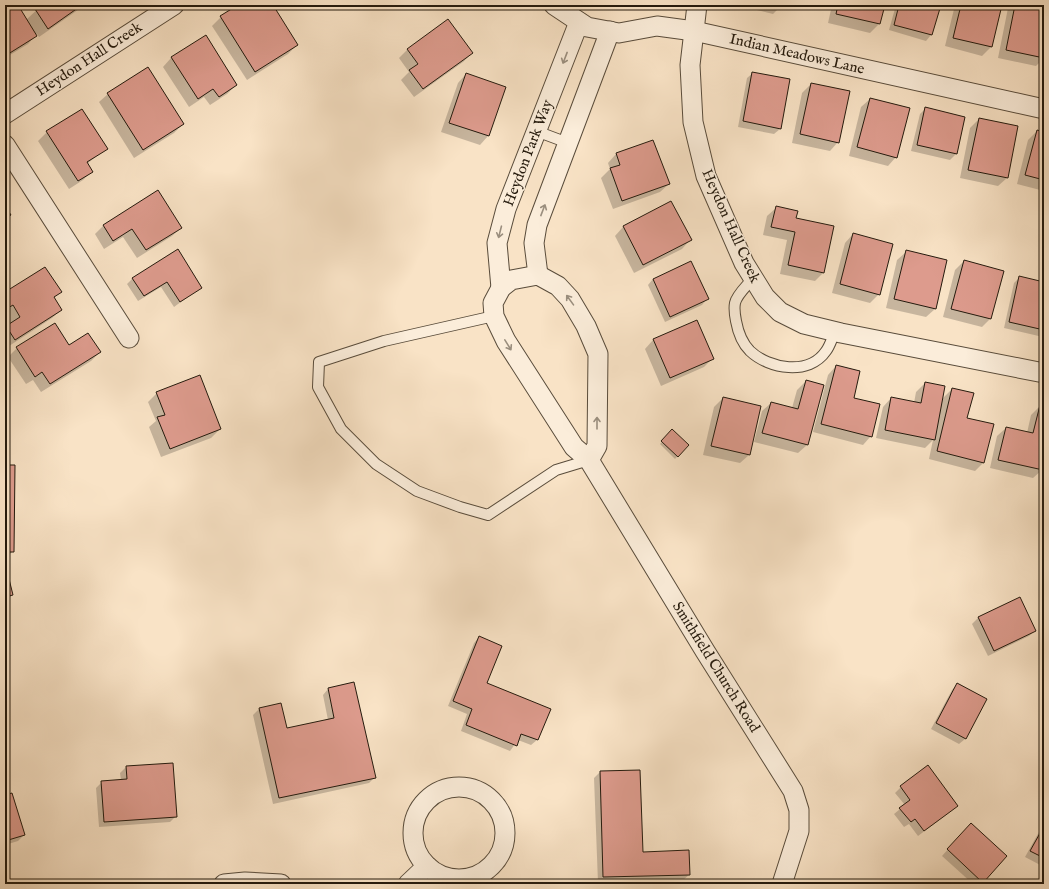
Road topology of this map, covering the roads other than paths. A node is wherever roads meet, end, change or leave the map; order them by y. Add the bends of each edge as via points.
1 (174, 5) edge
2 (554, 5) edge
3 (697, 5) edge
4 (579, 22) junction
5 (610, 31) junction
6 (694, 31) junction
7 (1044, 109) edge
8 (5, 114) edge
9 (536, 131) junction
10 (568, 143) junction
11 (5, 145) edge
12 (538, 275) junction
13 (754, 278) junction
14 (501, 288) junction
15 (494, 316) junction
16 (835, 332) junction
17 (129, 338) dead end
18 (1044, 373) edge
19 (589, 460) junction
20 (427, 866) junction
21 (224, 884) edge
22 (281, 884) edge
23 (408, 884) edge
24 (782, 884) edge

1 - 8 street, Heydon Hall Creek
2 - 4 street, Indian Meadows Lane
3 - 6 street, Heydon Hall Creek
4 - 5 street, Indian Meadows Lane via 587,27
4 -> 9 street, Heydon Park Way
5 - 6 street, Indian Meadows Lane via 619,33 657,26
5 - 10 street
6 - 7 street, Indian Meadows Lane
6 - 13 street, Heydon Hall Creek via 690,64 693,122 706,176 744,263
9 - 10 lane
9 -> 14 street, Heydon Park Way via 506,209 498,243
12 -> 10 street via 534,243 537,225
11 - 17 street
12 - 14 street via 511,280
19 -> 12 street via 597,446 598,354 586,326 570,299 558,286
13 - 16 street, Heydon Hall Creek via 765,297 780,312 804,324
13 - 16 lane via 735,302 735,316 739,336 749,350 765,361 797,368 814,361 826,352
14 - 15 street via 493,303
15 -> 19 street, Smithfield Church Road via 506,341 574,447
15 - 19 lane via 384,341 319,362 318,387 341,429 376,464 417,491 488,515 556,470
16 - 18 street, Heydon Hall Creek
19 - 24 street, Smithfield Church Road via 793,791 799,810 799,831
20 - 20 street via 416,851 412,834 415,816 425,800 440,790 458,786 476,789 491,799 502,814 506,832 503,850 493,865 478,876 460,880 442,876
20 - 23 street
21 - 22 street

